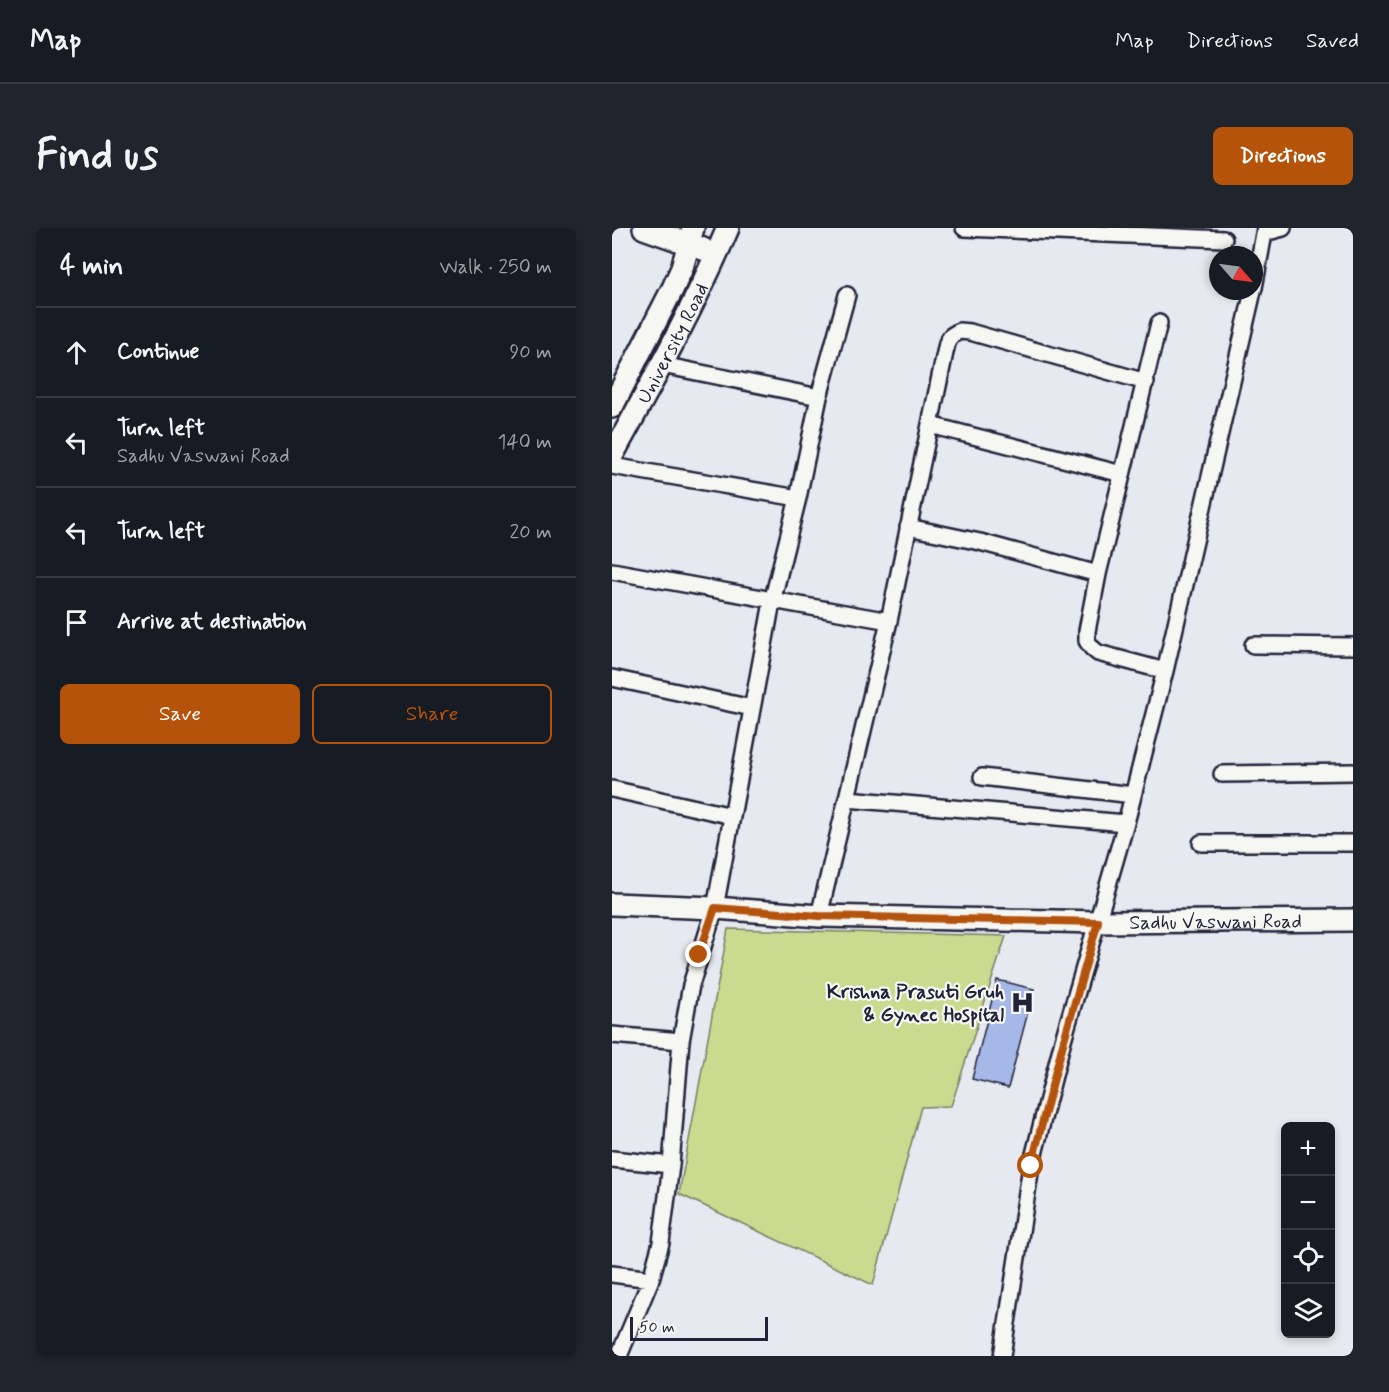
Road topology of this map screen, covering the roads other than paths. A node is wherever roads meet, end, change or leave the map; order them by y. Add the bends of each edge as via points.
1 (644, 228) edge
2 (728, 228) edge
3 (964, 228) edge
4 (1283, 228) edge
5 (1046, 230) edge
6 (1264, 231) edge
7 (691, 236) edge
8 (1224, 239) dead end
9 (1261, 246) edge
10 (717, 254) junction
11 (847, 295) dead end
12 (1252, 300) edge
13 (1159, 323) dead end
14 (662, 365) junction
15 (1146, 382) junction
16 (819, 397) junction
17 (612, 407) edge
18 (930, 425) junction
19 (612, 456) edge
20 (612, 466) edge
21 (1122, 474) junction
22 (798, 498) junction
23 (908, 527) junction
24 (612, 572) edge
25 (1098, 574) junction
26 (772, 602) junction
27 (889, 621) junction
28 (1253, 645) dead end
29 (1353, 646) edge
30 (1165, 671) junction
31 (612, 678) edge
32 (752, 708) junction
33 (1353, 772) edge
34 (1222, 774) dead end
35 (982, 777) dead end
36 (612, 789) edge
37 (1133, 795) junction
38 (847, 799) junction
39 (732, 816) junction
40 (1126, 823) junction
41 (1202, 843) dead end
42 (1353, 843) edge
43 (612, 904) edge
44 (715, 908) junction
45 (819, 916) junction
46 (1353, 920) edge
47 (1098, 922) junction
48 (612, 1035) edge
49 (681, 1041) junction
50 (612, 1159) edge
51 (671, 1165) junction
52 (612, 1274) edge
53 (651, 1279) junction
54 (618, 1347) edge
55 (1002, 1356) edge

1 - 7 street
2 - 10 street, University Road
3 - 5 street
4 - 6 street
5 - 8 street
6 - 9 street
7 - 10 street
7 - 17 street, University Road via 673,288
10 - 14 street, University Road
11 - 16 street
12 - 30 street
13 - 15 street
14 - 16 street
14 - 19 street, University Road
15 - 18 street via 959,331 947,343
15 - 21 street
16 - 22 street
18 - 21 street
18 - 23 street
20 - 22 street
21 - 25 street
22 - 26 street
23 - 25 street
23 - 27 street
24 - 26 street
25 - 30 street via 1087,631 1092,648
26 - 27 street
26 - 32 street
27 - 38 street
28 - 29 street
30 - 37 street
31 - 32 street
32 - 39 street
33 - 34 street
35 - 37 street
36 - 39 street
37 - 40 street
38 - 40 street
38 - 45 street
39 - 44 street
40 - 47 street
41 - 42 street
43 - 44 street, Sadhu Vaswani Road
44 - 45 street, Sadhu Vaswani Road
44 - 49 street via 691,985
45 - 47 street, Sadhu Vaswani Road
46 - 47 street, Sadhu Vaswani Road
47 - 55 street via 1031,1166
48 - 49 street
49 - 51 street
50 - 51 street
51 - 53 street via 661,1243
52 - 53 street
53 - 54 street

